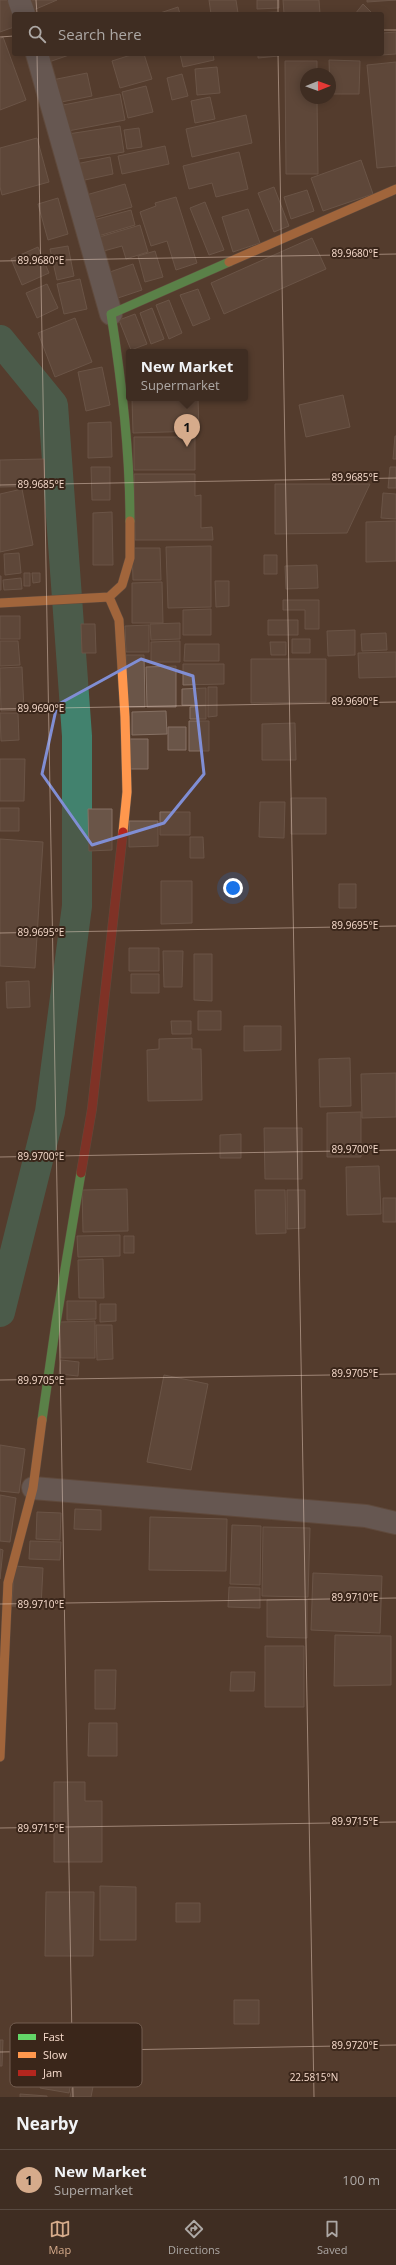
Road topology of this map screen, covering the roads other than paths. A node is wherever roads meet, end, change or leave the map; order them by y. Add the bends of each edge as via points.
1 (19, 0) edge
2 (23, 12) edge
3 (38, 56) edge
4 (396, 189) edge
5 (111, 314) junction
6 (108, 597) junction
7 (0, 603) edge
8 (33, 1488) junction
9 (396, 1523) edge
10 (0, 1757) edge

1 - 2 street
3 - 5 street
4 - 5 street
5 - 6 street via 124,398 130,484 130,558 122,586
6 - 7 street
6 - 8 street via 119,620 127,792 92,1109 56,1323
8 - 9 street via 366,1516
8 - 10 street via 8,1583

